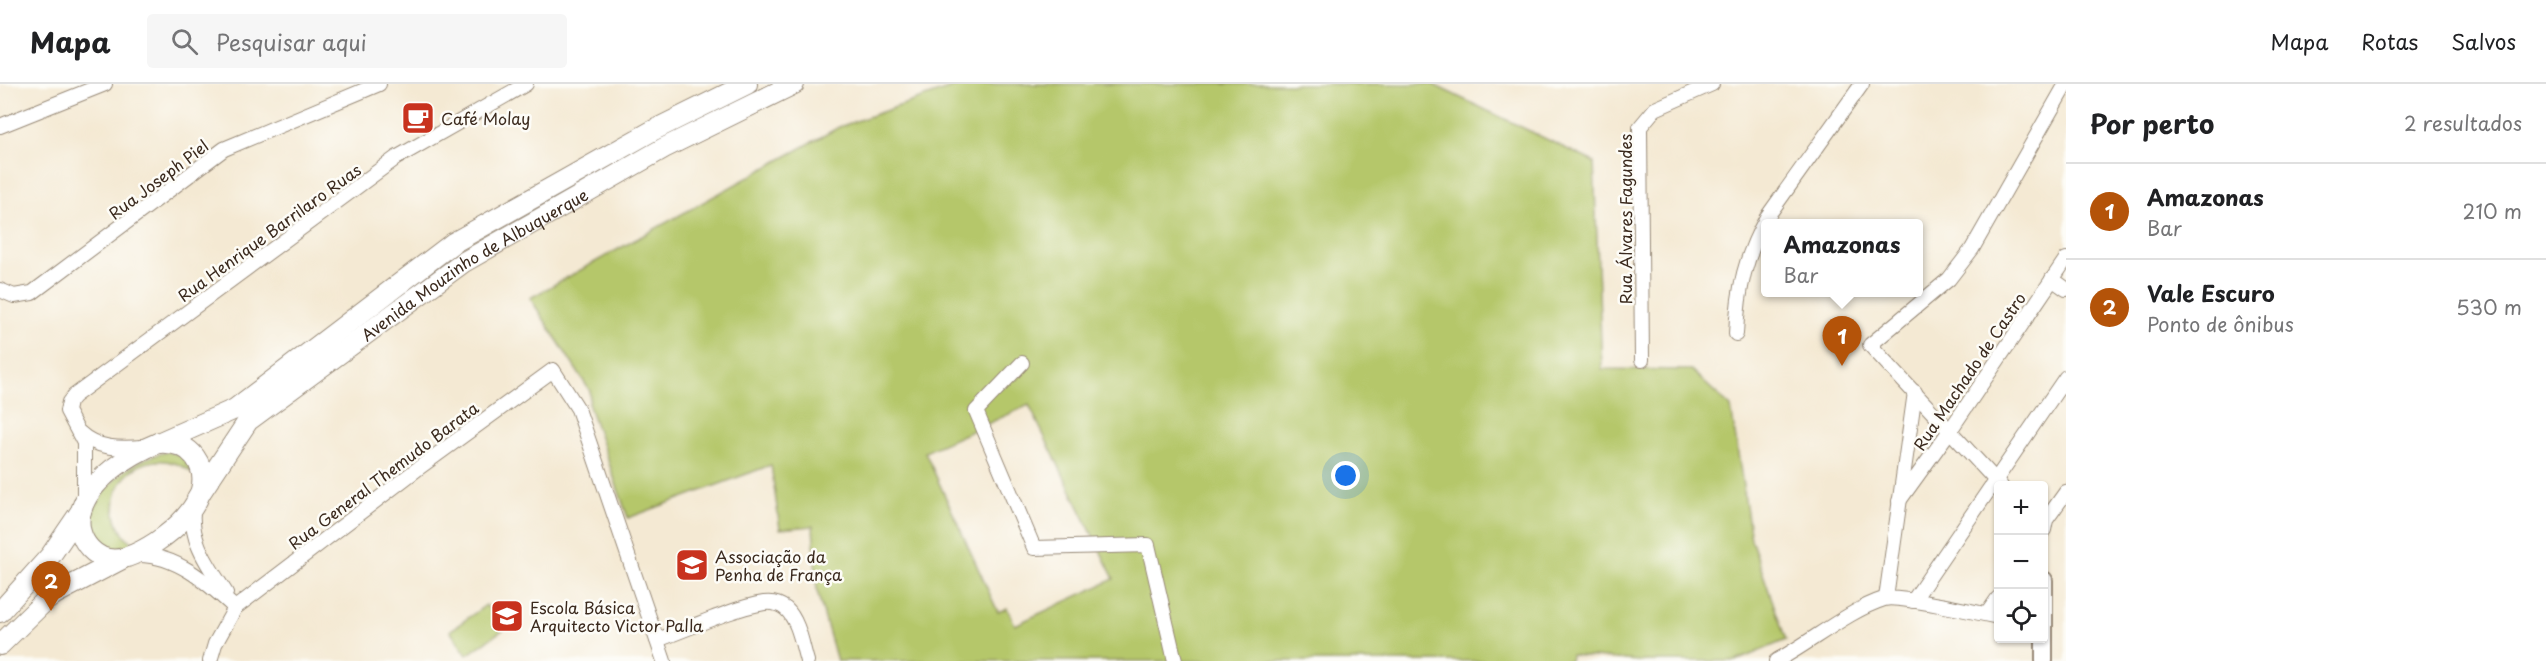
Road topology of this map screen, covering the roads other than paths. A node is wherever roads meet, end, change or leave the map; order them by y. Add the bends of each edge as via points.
1 (105, 84) edge
2 (379, 84) edge
3 (526, 84) edge
4 (747, 84) edge
5 (794, 84) edge
6 (1712, 84) edge
7 (1862, 84) edge
8 (2066, 84) edge
9 (0, 126) edge
10 (1766, 219) edge
11 (1761, 228) edge
12 (2066, 259) edge
13 (2052, 279) junction
14 (2066, 289) edge
15 (0, 290) edge
16 (1736, 334) dead end
17 (1642, 360) dead end
18 (1022, 363) dead end
19 (2066, 377) edge
20 (1915, 392) junction
21 (1951, 429) junction
22 (79, 432) junction
23 (154, 445) junction
24 (1997, 481) edge
25 (2000, 481) edge
26 (1994, 490) edge
27 (2066, 492) edge
28 (195, 501) junction
29 (1899, 501) junction
30 (83, 507) junction
31 (2048, 517) edge
32 (128, 557) junction
33 (1886, 598) junction
34 (1913, 602) junction
35 (235, 608) junction
36 (0, 612) edge
37 (1993, 616) edge
38 (219, 637) junction
39 (657, 640) junction
40 (2044, 643) edge
41 (0, 645) edge
42 (201, 661) edge
43 (210, 661) edge
44 (664, 661) edge
45 (807, 661) edge
46 (1175, 661) edge
47 (1776, 661) edge
48 (2044, 661) edge

1 - 9 street
2 - 15 street, Rua Joseph Piel via 224,149 32,293 14,296
3 - 22 street, Rua Henrique Barrilaro Ruas via 396,158 74,396 67,411
4 - 23 main road, Avenida Mouzinho de Albuquerque via 652,131 453,243 235,409
5 - 28 main road, Avenida Mouzinho de Albuquerque via 664,148 464,262 248,421
6 - 17 street, Rua Álvares Fagundes via 1655,109 1640,127
7 - 10 street
8 - 20 street via 1972,249 1949,279 1870,345
11 - 16 street via 1744,268
12 - 13 street, Rua Machado de Castro
13 - 14 street
13 - 21 street, Rua Machado de Castro
18 - 46 street via 976,411 1034,548 1148,545
19 - 25 street
20 - 21 street
20 - 29 street
21 - 24 street
21 - 29 street, Rua Machado de Castro
22 - 23 street via 108,448
22 - 30 street, Rua Henrique Barrilaro Ruas via 85,449
23 - 28 main road via 180,446 191,452 198,462 202,483
23 - 30 main road via 108,474
26 - 34 street
27 - 31 street
28 - 32 main road via 167,536
28 - 35 street via 192,517 197,546
29 - 33 street
30 - 32 main road via 80,527 88,548 105,558
30 - 36 main road via 51,555
32 - 35 street via 149,555 174,562 206,581
32 - 41 main road via 49,599
33 - 34 street
33 - 47 street
34 - 37 street
35 - 38 street
35 - 39 street, Rua General Themudo Barata via 553,370 578,409
38 - 42 street
38 - 43 street
39 - 44 street
39 - 45 street via 737,611 774,603 793,618
40 - 48 street

